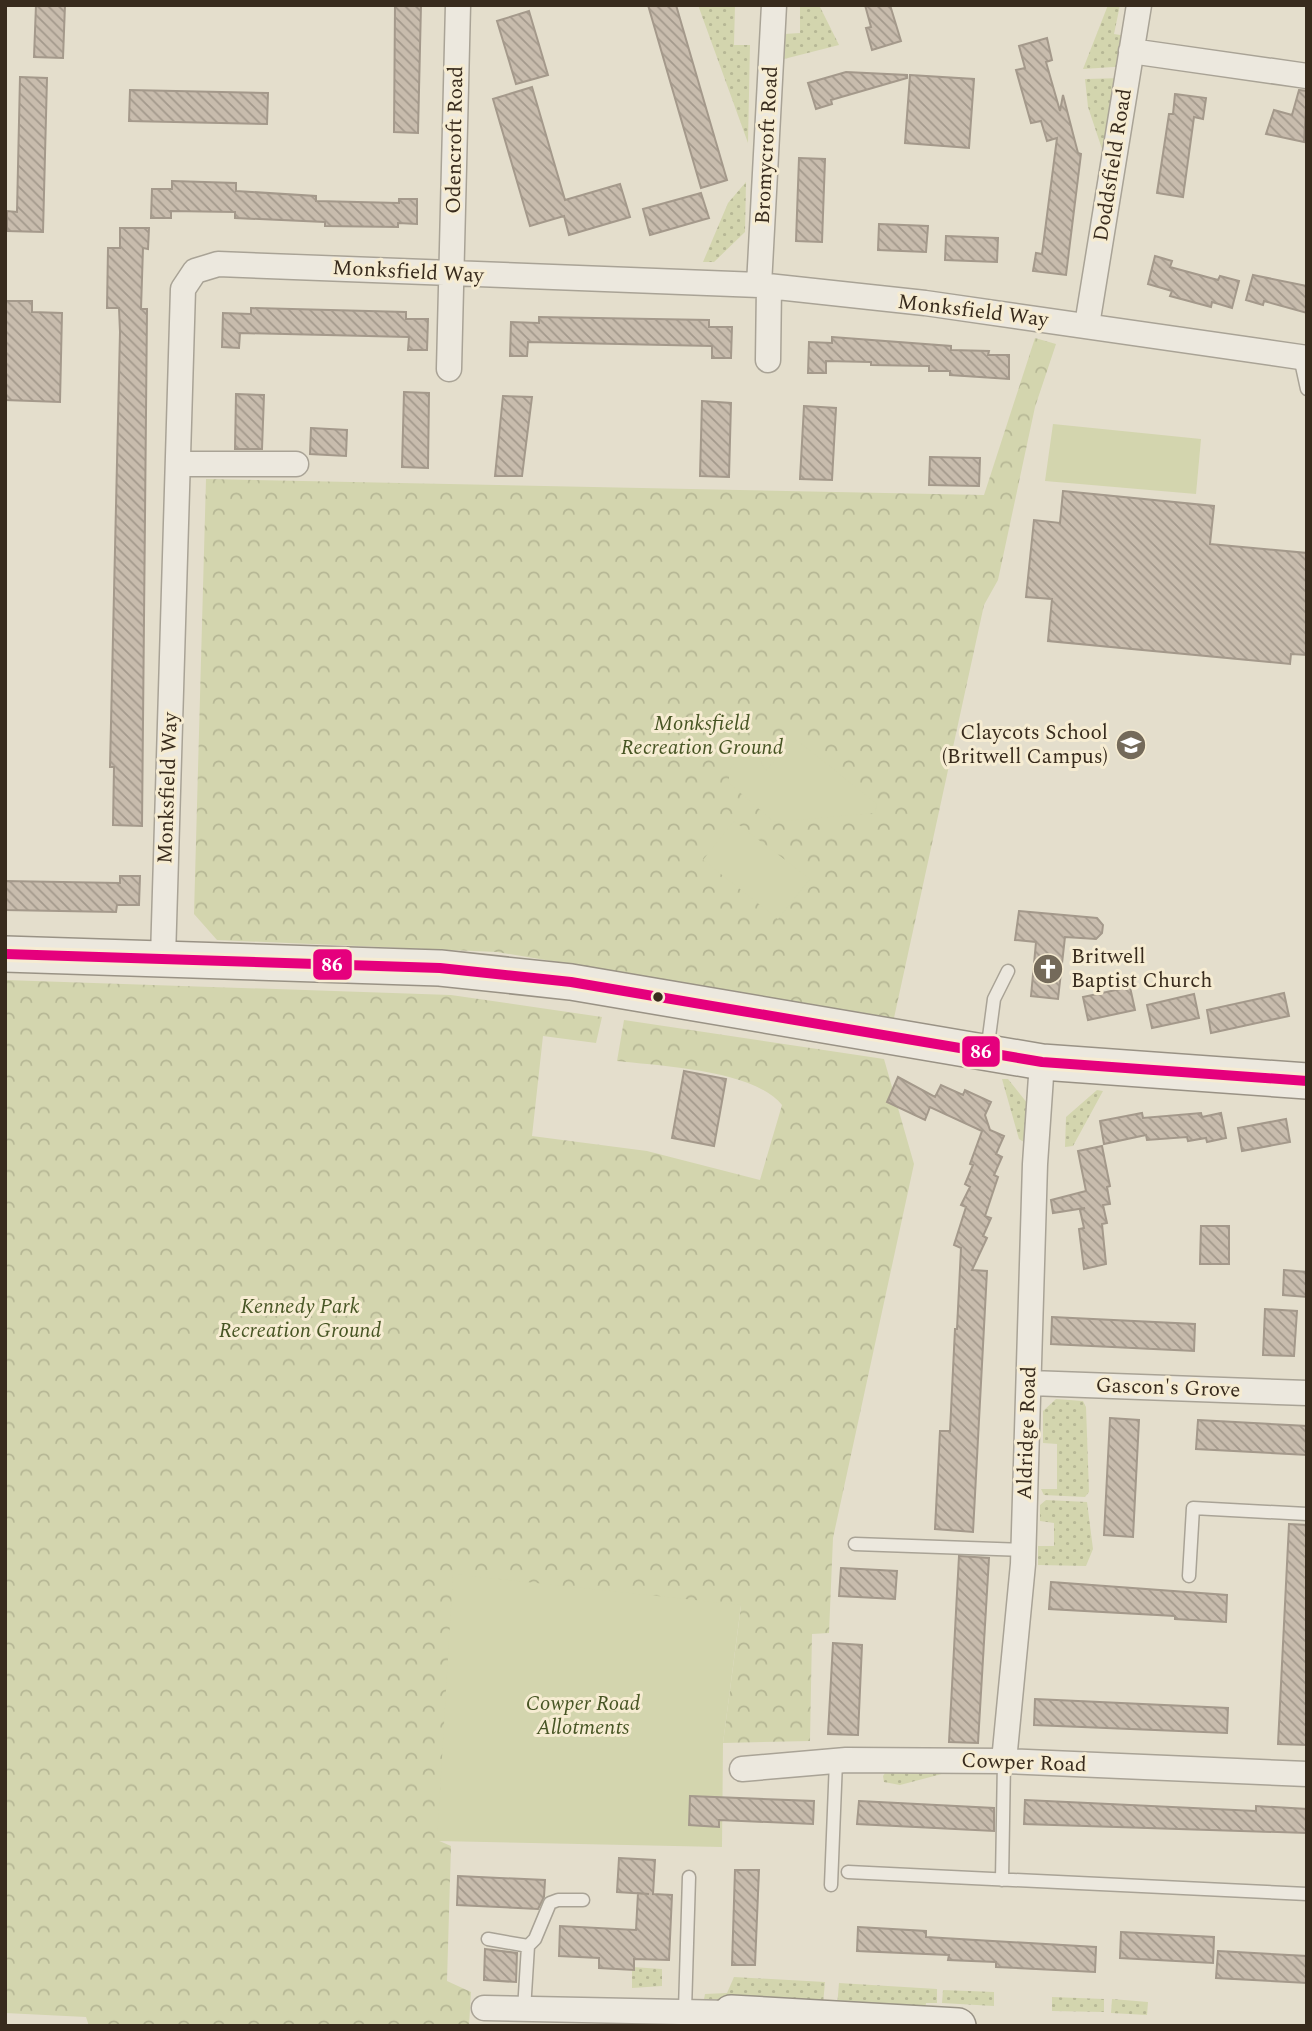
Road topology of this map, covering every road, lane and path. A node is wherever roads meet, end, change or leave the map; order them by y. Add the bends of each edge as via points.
1 (458, 5) edge
2 (774, 5) edge
3 (1139, 5) edge
4 (1131, 51) junction
5 (1307, 76) edge
6 (452, 275) junction
7 (764, 286) junction
8 (1087, 326) junction
9 (1303, 358) edge
10 (768, 359) dead end
11 (449, 369) dead end
12 (1307, 389) edge
13 (179, 464) junction
14 (296, 464) dead end
15 (5, 954) edge
16 (163, 958) junction
17 (1008, 971) dead end
18 (987, 1053) junction
19 (1042, 1062) junction
20 (1307, 1082) edge
21 (1030, 1383) junction
22 (1307, 1393) edge
23 (1307, 1514) edge
24 (855, 1544) dead end
25 (1024, 1550) junction
26 (1189, 1576) dead end
27 (836, 1760) junction
28 (1004, 1761) junction
29 (742, 1769) dead end
30 (1307, 1774) edge
31 (848, 1872) dead end
32 (688, 1877) dead end
33 (1002, 1880) junction
34 (831, 1885) dead end
35 (1307, 1894) edge
36 (583, 1900) dead end
37 (488, 1939) dead end
38 (528, 1946) junction
39 (484, 2008) dead end
40 (524, 2010) junction
41 (685, 2010) junction
42 (731, 2019) edge
43 (958, 2026) edge

1 - 6 street, Odencroft Road
2 - 7 street, Bromycroft Road
3 - 4 street, Doddsfield Road
4 - 5 street
4 - 8 street, Doddsfield Road
6 - 7 street, Monksfield Way
6 - 11 street, Odencroft Road
6 - 13 street, Monksfield Way via 218,264 195,271 183,289
7 - 8 street, Monksfield Way
7 - 10 street, Bromycroft Road
8 - 9 street, Monksfield Way
9 - 12 lane
13 - 14 street
13 - 16 street, Monksfield Way
15 - 16 street
16 - 18 street via 440,968 571,982
17 - 18 lane via 994,999
18 - 19 street
19 - 20 street
19 - 21 street, Aldridge Road
21 - 22 street, Gascon's Grove
21 - 25 street, Aldridge Road
23 - 26 lane via 1193,1508
24 - 25 lane
25 - 28 street, Aldridge Road
27 - 28 street, Cowper Road
27 - 29 street, Cowper Road
27 - 34 lane
28 - 30 street, Cowper Road
28 - 33 lane
31 - 33 lane
32 - 41 lane
33 - 35 lane
36 - 38 lane via 550,1903
37 - 38 lane
38 - 40 lane
39 - 40 street
40 - 41 street
41 - 42 street
42 - 43 street

